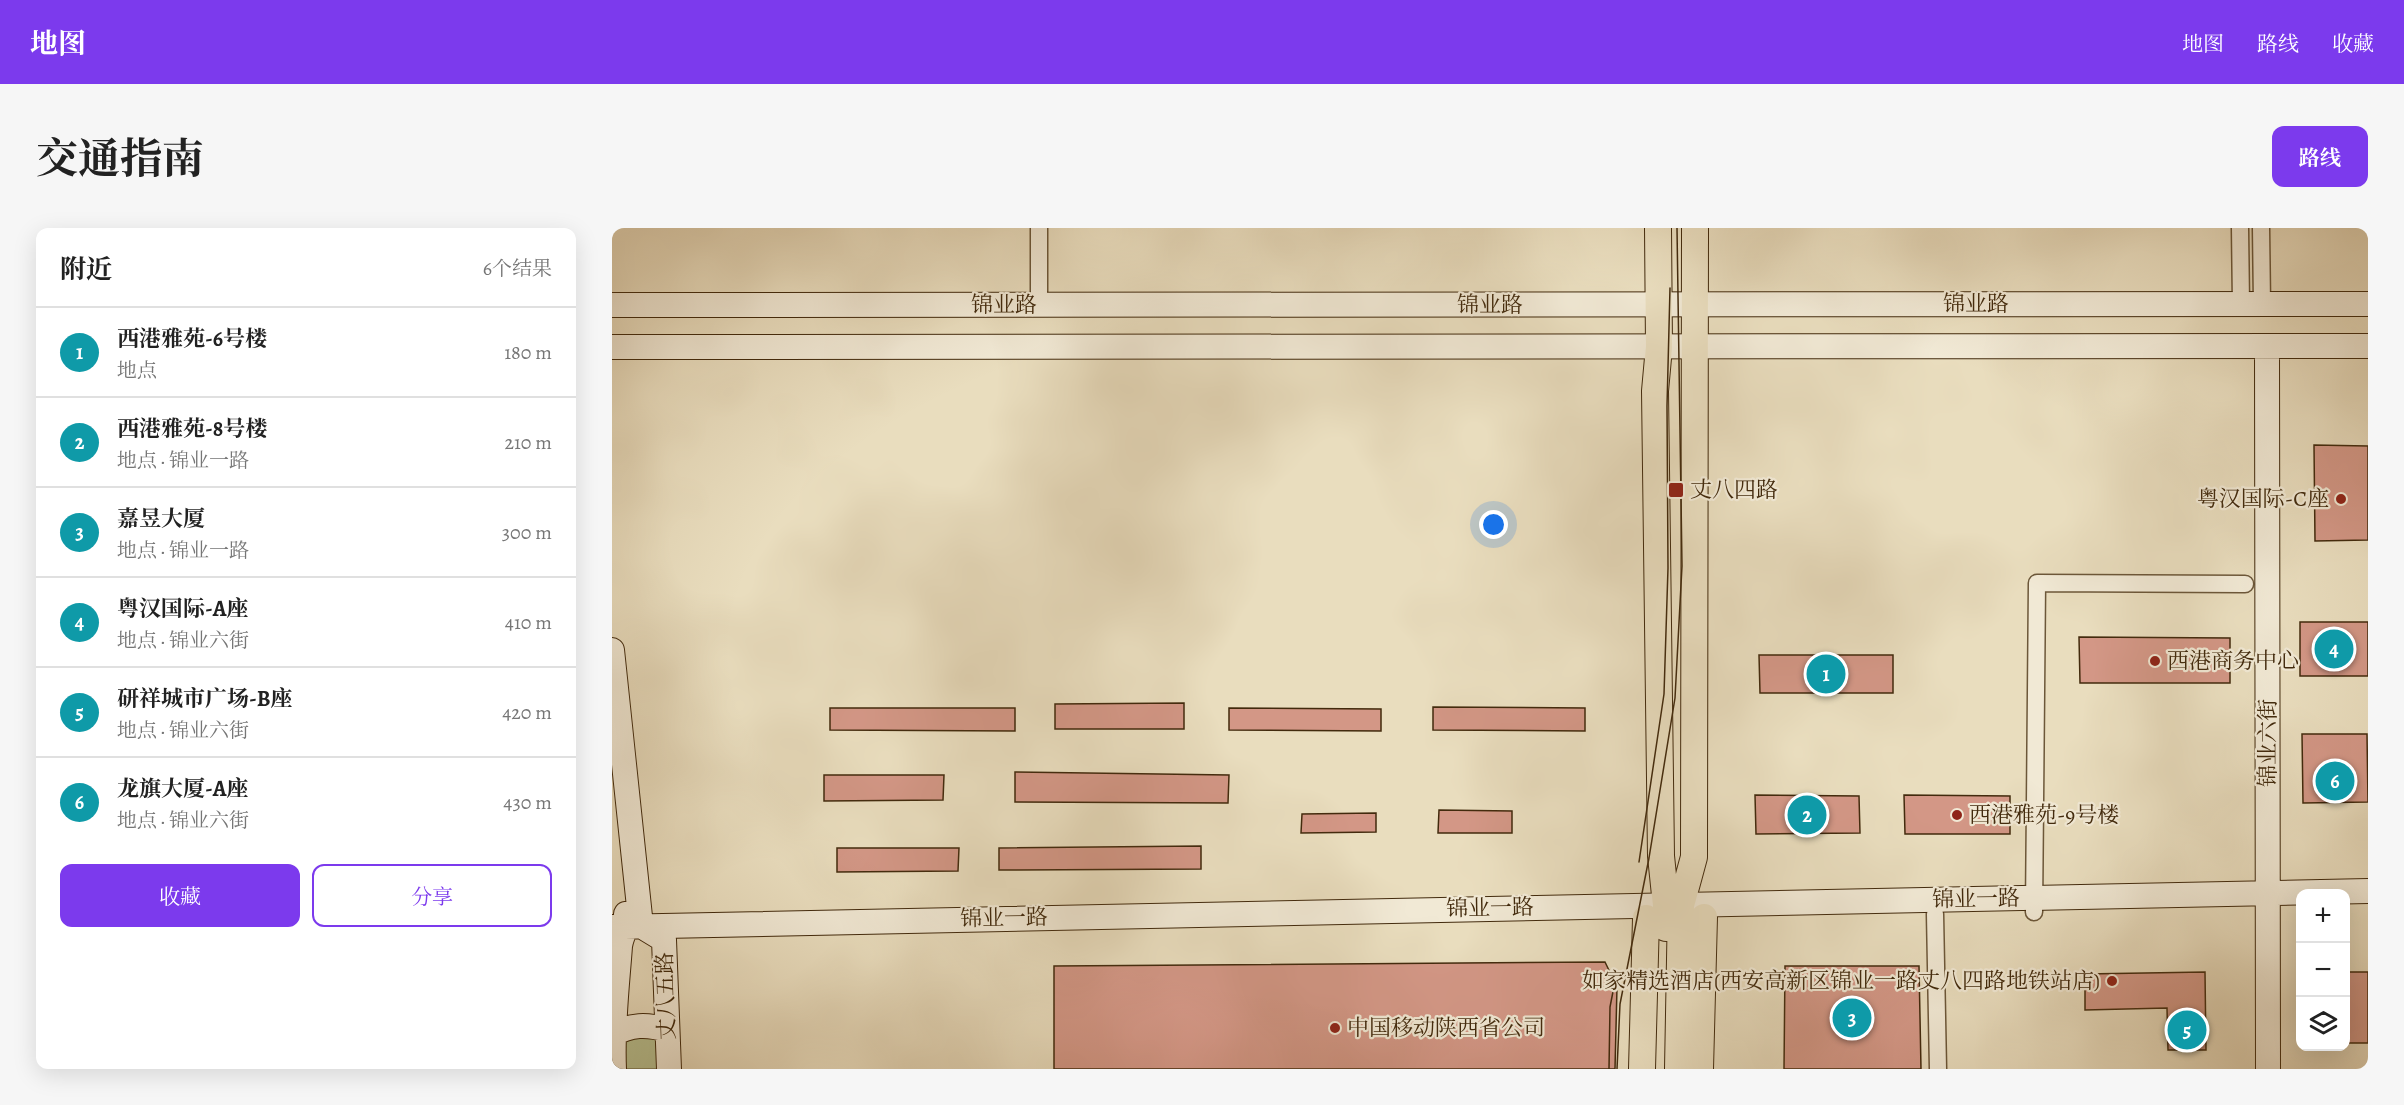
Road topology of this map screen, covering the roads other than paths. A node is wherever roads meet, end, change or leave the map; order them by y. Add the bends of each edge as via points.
1 (1039, 228) edge
2 (1658, 228) edge
3 (1695, 228) edge
4 (2240, 228) edge
5 (2261, 228) edge
6 (1658, 304) junction
7 (1694, 304) junction
8 (2252, 304) junction
9 (2368, 304) edge
10 (612, 305) edge
11 (1040, 305) junction
12 (2267, 346) junction
13 (2368, 346) edge
14 (612, 347) edge
15 (1659, 347) junction
16 (1694, 347) junction
17 (2245, 584) dead end
18 (612, 650) edge
19 (612, 782) edge
20 (2368, 891) edge
21 (2268, 901) junction
22 (2035, 905) junction
23 (2368, 905) edge
24 (2296, 906) edge
25 (2350, 906) edge
26 (1674, 913) junction
27 (1935, 914) junction
28 (623, 932) edge
29 (664, 940) junction
30 (1671, 1015) junction
31 (667, 1030) junction
32 (612, 1035) edge
33 (614, 1069) edge
34 (669, 1069) edge
35 (1642, 1069) edge
36 (1663, 1069) edge
37 (1678, 1069) edge
38 (1700, 1069) edge
39 (1938, 1069) edge
40 (2268, 1069) edge

1 - 11 street
2 - 6 main road
3 - 7 main road
4 - 8 street
5 - 8 street
6 - 7 street, 锦业路
6 - 11 street, 锦业路
6 - 15 main road
7 - 8 street, 锦业路
7 - 16 main road
8 - 9 street, 锦业路
10 - 11 street, 锦业路
12 - 13 street, 锦业路
12 - 16 street, 锦业路
12 - 21 street, 锦业六街
14 - 15 street, 锦业路
15 - 16 street, 锦业路
15 - 26 main road via 1655,391 1661,856
16 - 26 main road via 1694,857
17 - 22 street via 2037,583
18 - 28 street, 丈八五路
19 - 28 street, 丈八五路
20 - 21 street, 锦业一路
21 - 22 street, 锦业一路
21 - 24 street, 锦业一路
21 - 40 street, 锦业六街
22 - 26 street, 锦业一路
22 - 27 street, 锦业一路
23 - 25 street
26 - 27 street, 锦业一路
26 - 28 street, 锦业一路
26 - 29 street, 锦业一路
26 - 30 main road
26 - 35 main road
26 - 38 main road
27 - 39 street
28 - 29 street, 丈八五路
28 - 32 street, 丈八五路
29 - 31 street, 丈八五路
30 - 36 main road
30 - 37 main road
31 - 32 street via 652,1025 633,1026
31 - 34 street, 丈八五路
32 - 33 street, 丈八五路

